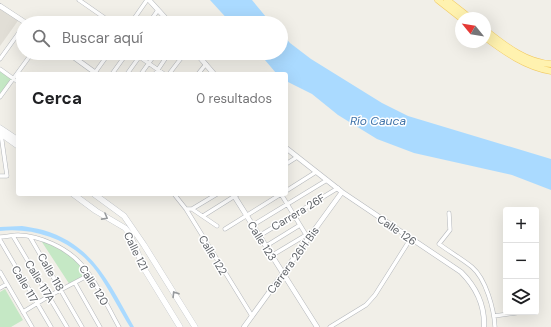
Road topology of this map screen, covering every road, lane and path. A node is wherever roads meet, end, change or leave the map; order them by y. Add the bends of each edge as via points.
1 (79, 0) edge
2 (148, 0) edge
3 (438, 0) edge
4 (447, 0) edge
5 (0, 6) edge
6 (158, 10) junction
7 (462, 12) edge
8 (455, 13) edge
9 (16, 16) edge
10 (102, 16) edge
11 (136, 16) edge
12 (154, 16) edge
13 (162, 16) edge
14 (491, 35) edge
15 (16, 37) edge
16 (491, 42) edge
17 (0, 59) edge
18 (27, 60) edge
19 (77, 60) edge
20 (104, 60) edge
21 (122, 60) edge
22 (137, 60) edge
23 (146, 60) edge
24 (151, 60) edge
25 (165, 60) edge
26 (180, 60) edge
27 (202, 60) edge
28 (149, 63) junction
29 (206, 64) junction
30 (551, 64) edge
31 (0, 69) edge
32 (158, 70) junction
33 (551, 71) edge
34 (18, 72) edge
35 (92, 72) edge
36 (96, 72) edge
37 (113, 72) edge
38 (128, 72) edge
39 (142, 72) edge
40 (161, 72) edge
41 (171, 72) edge
42 (200, 72) edge
43 (212, 72) edge
44 (16, 75) edge
45 (13, 79) junction
46 (16, 81) edge
47 (0, 97) edge
48 (0, 132) edge
49 (16, 139) edge
50 (16, 144) edge
51 (288, 151) edge
52 (297, 157) junction
53 (288, 163) edge
54 (316, 172) junction
55 (0, 176) edge
56 (327, 180) junction
57 (338, 188) junction
58 (288, 190) edge
59 (342, 192) junction
60 (76, 196) edge
61 (82, 196) edge
62 (97, 196) edge
63 (176, 196) edge
64 (214, 196) edge
65 (233, 196) edge
66 (236, 196) edge
67 (278, 196) edge
68 (282, 196) edge
69 (82, 201) junction
70 (288, 205) junction
71 (186, 209) junction
72 (192, 209) junction
73 (449, 213) dead end
74 (294, 215) junction
75 (203, 216) junction
76 (246, 216) junction
77 (253, 225) junction
78 (300, 225) junction
79 (218, 226) dead end
80 (225, 229) dead end
81 (13, 236) junction
82 (259, 236) junction
83 (30, 237) junction
84 (307, 237) junction
85 (411, 238) junction
86 (0, 239) edge
87 (266, 246) junction
88 (271, 256) junction
89 (0, 272) edge
90 (283, 274) junction
91 (89, 275) junction
92 (75, 282) junction
93 (7, 284) junction
94 (0, 288) edge
95 (61, 289) junction
96 (49, 296) junction
97 (37, 304) junction
98 (183, 307) junction
99 (23, 312) junction
100 (172, 314) junction
101 (503, 314) edge
102 (252, 316) junction
103 (494, 316) junction
104 (32, 327) edge
105 (51, 327) edge
106 (67, 327) edge
107 (82, 327) edge
108 (100, 327) edge
109 (119, 327) edge
110 (180, 327) edge
111 (195, 327) edge
112 (244, 327) edge
113 (317, 327) edge
114 (330, 327) edge
115 (484, 327) edge
116 (495, 327) edge

1 - 10 street
2 - 6 street
2 - 11 street
3 - 8 main road
4 - 7 main road
5 - 9 street
6 - 12 street
6 - 13 street
14 - 30 main road via 520,54
15 - 17 street
16 - 33 main road via 530,65
18 - 34 street
19 - 35 street
20 - 36 street
21 - 37 street
22 - 38 street
23 - 28 street
24 - 28 street
25 - 32 street
26 - 41 street
27 - 29 street
28 - 32 street
28 - 39 street
29 - 42 street
29 - 43 street
31 - 45 street
32 - 40 street
44 - 45 street
45 - 46 street
45 - 47 street
48 - 49 main road
48 - 50 main road
48 - 55 street via 7,176
51 - 52 street, Calle 126
52 - 53 street
52 - 54 street, Calle 126
54 - 56 street, Calle 126
54 - 58 street
56 - 57 street, Calle 126
56 - 70 street
57 - 59 street, Calle 126
57 - 74 street, Carrera 26F
59 - 84 street, Carrera 26H Bis
59 - 85 street, Calle 126
60 - 69 main road, Calle 121
61 - 69 main road
98 -> 62 main road, Calle 121 via 124,216
63 - 71 street, Calle 122
64 - 72 street
65 - 75 street
66 - 76 street, Calle 123
67 - 76 street
68 - 70 street
69 -> 100 main road, Calle 121 via 129,233 148,276
70 - 74 street
70 - 77 street
71 - 72 street
71 - 102 street, Calle 122
72 - 75 street
73 - 103 street via 450,230 440,244 478,274 485,285
74 - 78 street
74 - 82 street, Carrera 26F
75 - 79 street
76 - 77 street, Calle 123
76 - 80 street
77 - 82 street, Calle 123
78 - 84 street
78 - 87 street
81 - 83 street
81 - 86 street
81 - 96 street, Calle 117A
82 - 87 street, Calle 123
83 - 91 street, Calle 120 via 40,238 66,252 80,263
83 - 95 street, Calle 118
84 - 88 street
84 - 90 street, Carrera 26H Bis
85 - 114 street via 366,305
85 - 115 street, Calle 126 via 461,272 472,284 483,309
86 - 97 street, Calle 117
87 - 88 street, Calle 123
88 - 90 street, Calle 123
89 - 93 street
90 - 102 street, Carrera 26H Bis
90 - 113 street, Calle 123
91 - 92 street
91 - 109 street, Calle 120
92 - 95 street
92 - 108 street
93 - 94 street
93 - 99 street
95 - 96 street
95 - 107 street, Calle 118
96 - 97 street
96 - 106 street, Calle 117A
97 - 99 street
97 - 105 street, Calle 117
98 - 100 main road via 180,315
98 - 111 main road, Calle 121
99 - 104 street
100 - 110 main road, Calle 121
101 - 103 street
102 - 112 street, Carrera 26H Bis
103 - 116 street

